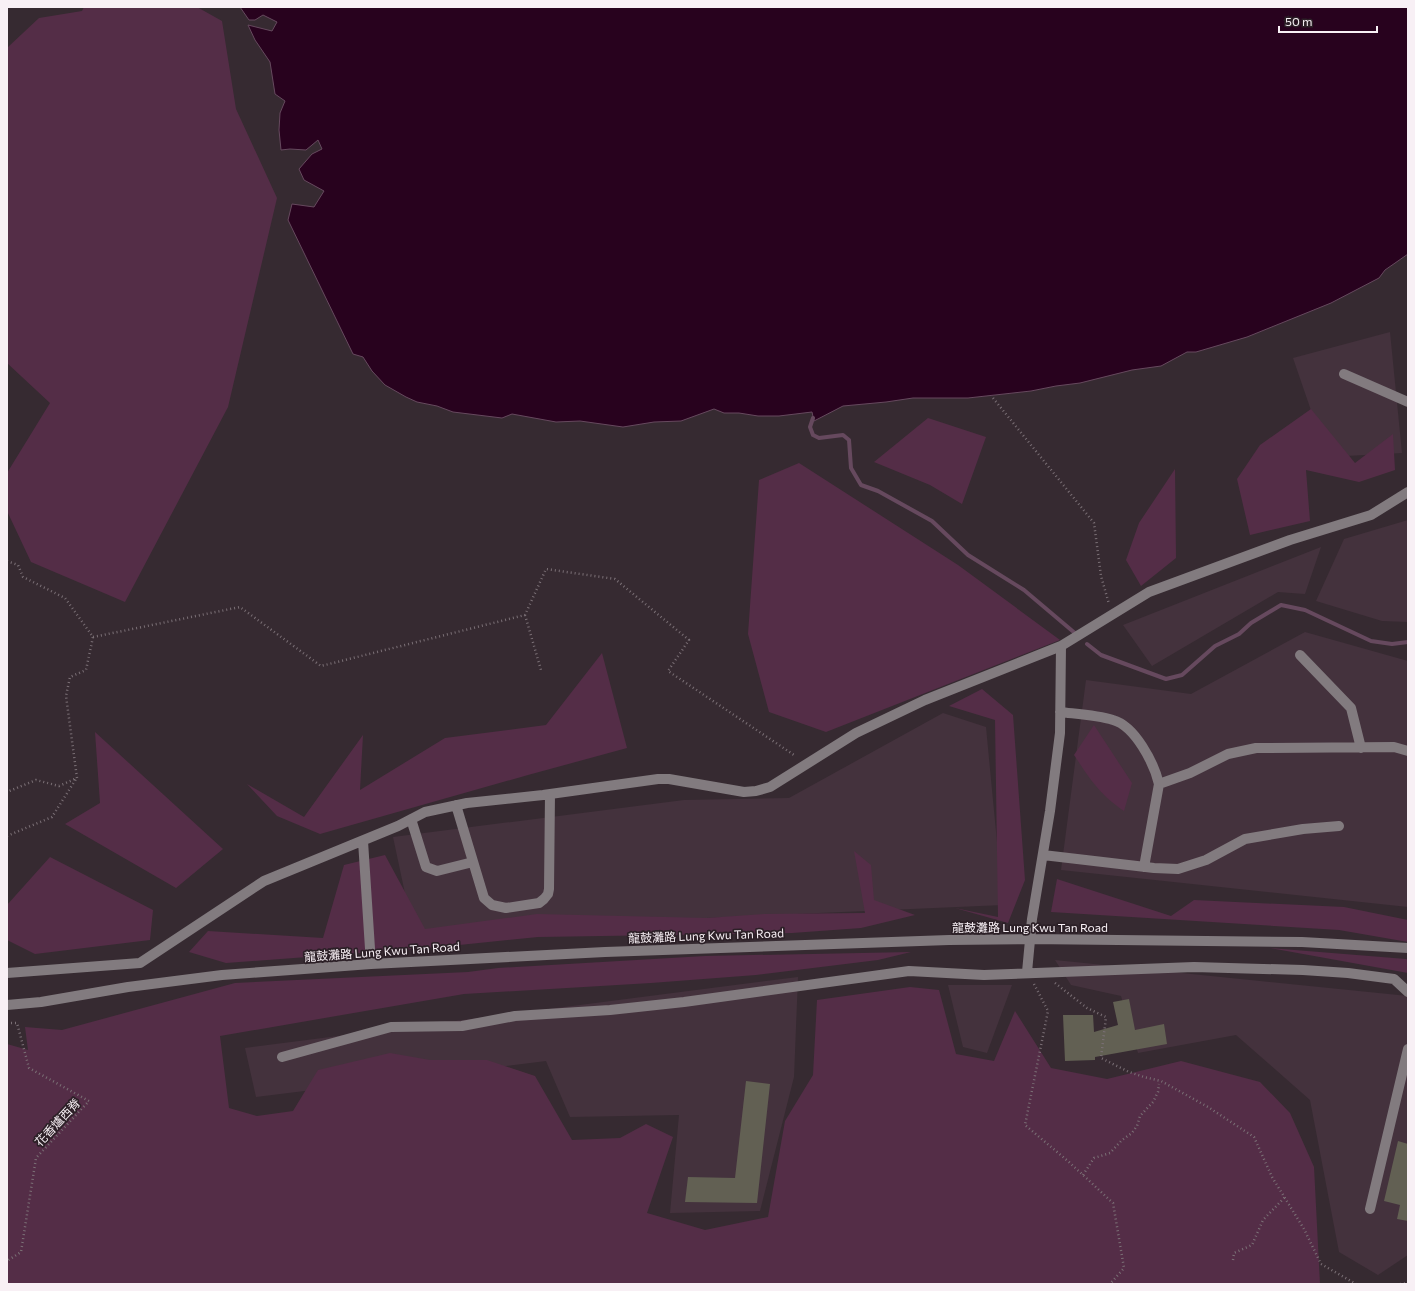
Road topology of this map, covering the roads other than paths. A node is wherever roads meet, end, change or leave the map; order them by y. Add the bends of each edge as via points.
1 (1344, 374) dead end
2 (1408, 402) edge
3 (1408, 492) edge
4 (1061, 646) junction
5 (1300, 655) dead end
6 (1060, 712) junction
7 (1361, 748) junction
8 (1408, 751) edge
9 (1159, 784) junction
10 (550, 794) junction
11 (456, 805) junction
12 (411, 819) junction
13 (1339, 826) dead end
14 (363, 841) junction
15 (1043, 855) junction
16 (473, 862) junction
17 (1144, 867) junction
18 (1030, 939) junction
19 (1408, 948) edge
20 (371, 964) junction
21 (7, 972) edge
22 (1027, 972) junction
23 (1408, 992) edge
24 (7, 1005) edge
25 (1408, 1049) edge
26 (282, 1057) dead end
27 (1370, 1209) dead end

1 - 2 street
3 - 4 street via 1371,515 1290,540 1149,592
4 - 6 street
4 - 10 street via 925,700 856,733 770,787 756,791 734,791 658,779
5 - 7 street via 1351,708
6 - 9 street via 1114,720 1129,729 1156,772
6 - 15 street via 1060,733
7 - 8 street via 1394,747
7 - 9 street via 1256,748 1228,754 1190,773
9 - 17 street
10 - 11 street
10 - 16 street via 549,889 544,899 539,903 506,908 492,905 484,898
11 - 12 street via 424,812
11 - 16 street
12 - 14 street
12 - 16 street via 426,867 437,871
13 - 17 street via 1245,838 1206,860 1178,869
14 - 20 street
14 - 21 street via 264,881 140,963
15 - 17 street
15 - 18 street
18 - 19 street, 龍鼓灘路 Lung Kwu Tan Road via 1302,942
18 - 20 street, 龍鼓灘路 Lung Kwu Tan Road via 620,951
18 - 22 street
20 - 24 street, 龍鼓灘路 Lung Kwu Tan Road via 222,975
22 - 23 street via 1194,967 1303,970 1394,979
22 - 26 street via 984,975 909,971 610,1010 515,1016 462,1026 391,1027
25 - 27 street

